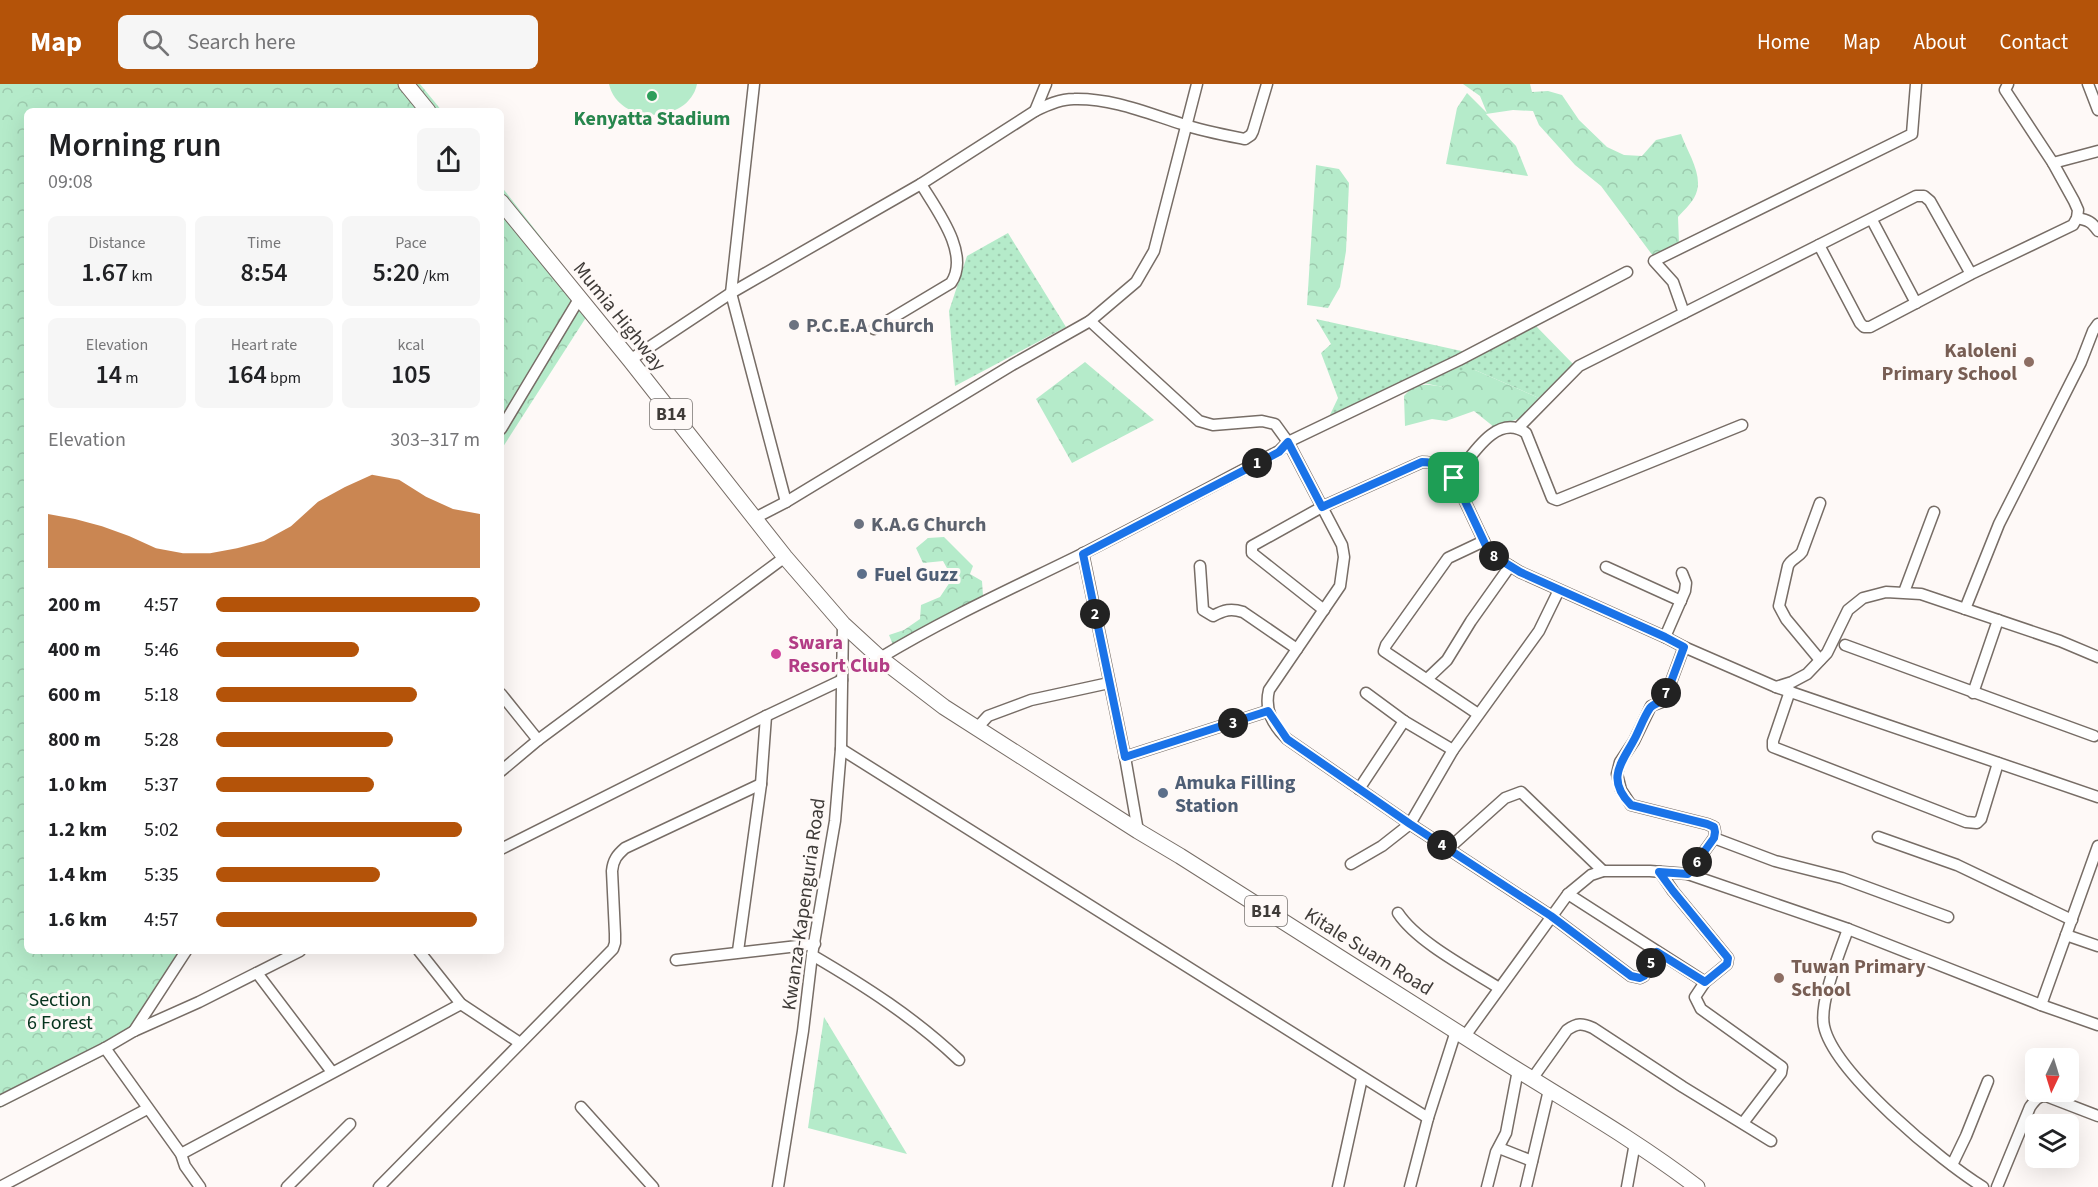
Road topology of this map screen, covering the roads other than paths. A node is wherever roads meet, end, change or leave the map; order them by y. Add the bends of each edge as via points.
1 (406, 84) edge
2 (754, 84) edge
3 (1046, 84) edge
4 (1197, 84) edge
5 (1267, 84) edge
6 (1916, 84) edge
7 (2008, 84) edge
8 (2088, 84) edge
9 (426, 108) edge
10 (2098, 108) edge
11 (1035, 111) junction
12 (1185, 125) junction
13 (2098, 151) edge
14 (2053, 163) junction
15 (921, 184) junction
16 (504, 206) edge
17 (2078, 218) junction
18 (1872, 219) junction
19 (2098, 231) edge
20 (1819, 245) junction
21 (1627, 272) dead end
22 (1971, 274) junction
23 (731, 293) junction
24 (579, 299) junction
25 (1916, 303) junction
26 (1684, 313) junction
27 (1090, 321) junction
28 (2098, 324) edge
29 (874, 329) dead end
30 (630, 360) junction
31 (504, 424) edge
32 (1742, 425) dead end
33 (1518, 428) junction
34 (1288, 442) junction
35 (1454, 478) junction
36 (786, 502) junction
37 (1820, 503) dead end
38 (1322, 507) junction
39 (1934, 512) dead end
40 (755, 518) junction
41 (1484, 541) junction
42 (1083, 554) junction
43 (785, 558) junction
44 (1200, 566) dead end
45 (1510, 566) junction
46 (1606, 567) dead end
47 (1682, 573) dead end
48 (1559, 590) junction
49 (1904, 592) junction
50 (1681, 602) junction
51 (1965, 609) junction
52 (1324, 610) junction
53 (1998, 620) junction
54 (843, 624) junction
55 (1665, 637) junction
56 (1845, 645) dead end
57 (1684, 647) junction
58 (1297, 649) junction
59 (2098, 657) edge
60 (880, 658) junction
61 (1820, 660) junction
62 (1427, 679) junction
63 (842, 680) junction
64 (1109, 683) junction
65 (1776, 687) junction
66 (1790, 691) junction
67 (1366, 693) dead end
68 (1973, 693) junction
69 (504, 698) edge
70 (1268, 711) junction
71 (1478, 714) junction
72 (766, 716) junction
73 (1404, 721) junction
74 (976, 729) junction
75 (2094, 736) dead end
76 (538, 740) junction
77 (841, 749) junction
78 (1453, 750) junction
79 (1125, 757) junction
80 (1998, 763) junction
81 (504, 768) edge
82 (761, 784) junction
83 (1359, 789) junction
84 (2098, 797) edge
85 (1410, 824) junction
86 (1138, 831) junction
87 (1878, 837) dead end
88 (1714, 838) junction
89 (2098, 846) edge
90 (504, 847) edge
91 (1448, 849) junction
92 (1351, 864) dead end
93 (1603, 871) junction
94 (1659, 872) junction
95 (1688, 874) junction
96 (1568, 894) junction
97 (1398, 913) dead end
98 (1551, 916) junction
99 (1948, 917) dead end
100 (2072, 920) junction
101 (1848, 929) junction
102 (2066, 935) junction
103 (2098, 946) edge
104 (813, 950) junction
105 (738, 951) junction
106 (1657, 952) junction
107 (184, 954) edge
108 (294, 954) edge
109 (421, 954) edge
110 (676, 960) dead end
111 (257, 973) junction
112 (1705, 982) junction
113 (1499, 988) junction
114 (461, 1004) junction
115 (2041, 1005) junction
116 (2098, 1025) edge
117 (134, 1031) junction
118 (1460, 1033) junction
119 (520, 1043) junction
120 (105, 1048) junction
121 (959, 1060) dead end
122 (1518, 1070) junction
123 (332, 1072) junction
124 (1362, 1078) junction
125 (1532, 1078) junction
126 (1988, 1081) dead end
127 (1549, 1090) junction
128 (0, 1101) edge
129 (581, 1107) dead end
130 (147, 1109) junction
131 (2098, 1116) edge
132 (1428, 1118) junction
133 (1743, 1123) junction
134 (350, 1124) dead end
135 (1771, 1141) dead end
136 (1635, 1143) junction
137 (1499, 1148) junction
138 (181, 1154) junction
139 (1532, 1161) junction
140 (1952, 1165) junction
141 (0, 1187) edge
142 (200, 1187) edge
143 (287, 1187) edge
144 (379, 1187) edge
145 (653, 1187) edge
146 (778, 1187) edge
147 (1338, 1187) edge
148 (1410, 1187) edge
149 (1487, 1187) edge
150 (1526, 1187) edge
151 (1627, 1187) edge
152 (1697, 1187) edge
153 (1983, 1187) edge
154 (1997, 1187) edge

1 - 9 highway
2 - 23 street
3 - 11 street
4 - 12 street
5 - 12 street via 1248,137
6 - 26 street via 1912,134 1654,261 1672,282
7 - 14 street via 2006,92
8 - 10 street
11 - 12 street via 1054,102 1101,100
11 - 15 street
12 - 27 street via 1154,252 1136,282
13 - 14 street
14 - 17 street via 2074,201
15 - 23 street
15 - 29 street via 949,232 958,264 956,275 951,283
16 - 24 highway, Mumia Highway / B14
17 - 19 street via 2093,223
17 - 22 street via 2066,230
18 - 20 street
18 - 22 street via 1916,196 1924,196
18 - 25 street
20 - 25 street via 1864,327
20 - 26 street
21 - 34 street via 1459,360
22 - 25 street
23 - 30 street
23 - 36 street
24 - 30 highway, Mumia Highway / B14
24 - 31 street
26 - 33 street via 1579,366
27 - 34 street via 1199,421 1213,425 1262,421 1275,424
27 - 36 street
28 - 51 street via 1999,524
30 - 40 highway, Mumia Highway / B14
32 - 33 street via 1557,500 1552,498 1526,433
33 - 35 street via 1501,429 1489,436
34 - 38 street
34 - 42 street via 1279,452
35 - 38 street via 1437,464 1422,462
35 - 41 street
36 - 40 street
37 - 61 street via 1802,552 1788,566 1779,606
38 - 52 street via 1342,545 1344,557 1340,586
38 - 52 street via 1255,543 1251,549 1252,554
39 - 49 street
40 - 43 highway, Mumia Highway / B14
41 - 45 street via 1494,556
41 - 62 street via 1448,558 1386,645 1384,651
42 - 60 street via 917,635
42 - 64 street
43 - 54 highway, Mumia Highway / B14
43 - 76 street
44 - 58 street via 1203,610 1213,616 1225,610 1243,612
45 - 48 street
45 - 62 street via 1447,660
46 - 50 street
47 - 50 street via 1686,583
48 - 55 street
48 - 71 street via 1539,631
49 - 51 street
49 - 61 street via 1873,594 1848,610
50 - 55 street
51 - 53 street
52 - 58 street
53 - 59 street
53 - 68 street
54 - 60 highway, Kitale Suam Road / B14
54 - 63 street, Kwanza-Kapenguria Road
55 - 57 street
56 - 68 street
57 - 65 street
57 - 88 street via 1665,698 1651,706 1617,774 1631,805 1707,824 1714,827
58 - 70 street via 1269,690
60 - 74 highway, Kitale Suam Road / B14
61 - 65 street via 1807,674
62 - 71 street
63 - 72 street
63 - 77 street, Kwanza-Kapenguria Road
64 - 74 street via 1031,700 988,716
64 - 79 street
65 - 66 street
66 - 80 street
66 - 80 street via 1773,747 1966,822 1977,824 1981,819
67 - 73 street
68 - 75 street
69 - 76 street
70 - 79 street
70 - 83 street via 1287,739
71 - 78 street
72 - 82 street
72 - 90 street
73 - 78 street
73 - 83 street
74 - 86 highway, Kitale Suam Road / B14
76 - 81 street
77 - 104 street, Kwanza-Kapenguria Road via 835,820
77 - 124 street
78 - 85 street
79 - 86 street
80 - 84 street
82 - 105 street
82 - 119 street via 625,848 617,856 612,871 613,949
83 - 85 street
85 - 91 street
85 - 92 street
86 - 118 highway, Kitale Suam Road / B14
87 - 100 street via 1957,865
88 - 95 street
88 - 99 street via 1775,861 1842,878
89 - 100 street
91 - 93 street via 1504,798 1521,792
91 - 98 street
93 - 94 street
93 - 96 street
94 - 95 street
94 - 112 street via 1728,958 1727,964
95 - 101 street
96 - 98 street
96 - 106 street
97 - 113 street via 1427,941
98 - 106 street via 1631,976 1644,976
98 - 113 street
100 - 102 street
101 - 115 street
101 - 140 street via 1823,1010 1824,1027 1838,1053 1871,1094
102 - 103 street
102 - 115 street
104 - 105 street
104 - 121 street via 898,1008
104 - 146 street, Kwanza-Kapenguria Road
105 - 110 street
106 - 112 street
107 - 117 street
108 - 111 street
109 - 114 street
111 - 117 street
111 - 123 street
112 - 133 street via 1695,997 1701,1010 1782,1067
113 - 118 street
114 - 119 street
114 - 123 street
115 - 116 street
117 - 120 street
118 - 122 highway, Kitale Suam Road / B14
118 - 132 street
119 - 144 street
120 - 128 street
120 - 130 street
122 - 125 highway, Kitale Suam Road / B14
122 - 137 street via 1506,1133
123 - 138 street
124 - 132 street
124 - 147 street
125 - 127 highway, Kitale Suam Road / B14
125 - 133 street via 1567,1030 1582,1023
126 - 140 street
127 - 136 highway, Kitale Suam Road / B14
127 - 139 street
129 - 145 street
130 - 138 street
130 - 141 street
131 - 154 street via 2046,1096 2035,1100
132 - 148 street
133 - 135 street
134 - 143 street
136 - 151 street
136 - 152 highway, Kitale Suam Road / B14
137 - 139 street
137 - 149 street
138 - 142 street
139 - 150 street
140 - 153 street

